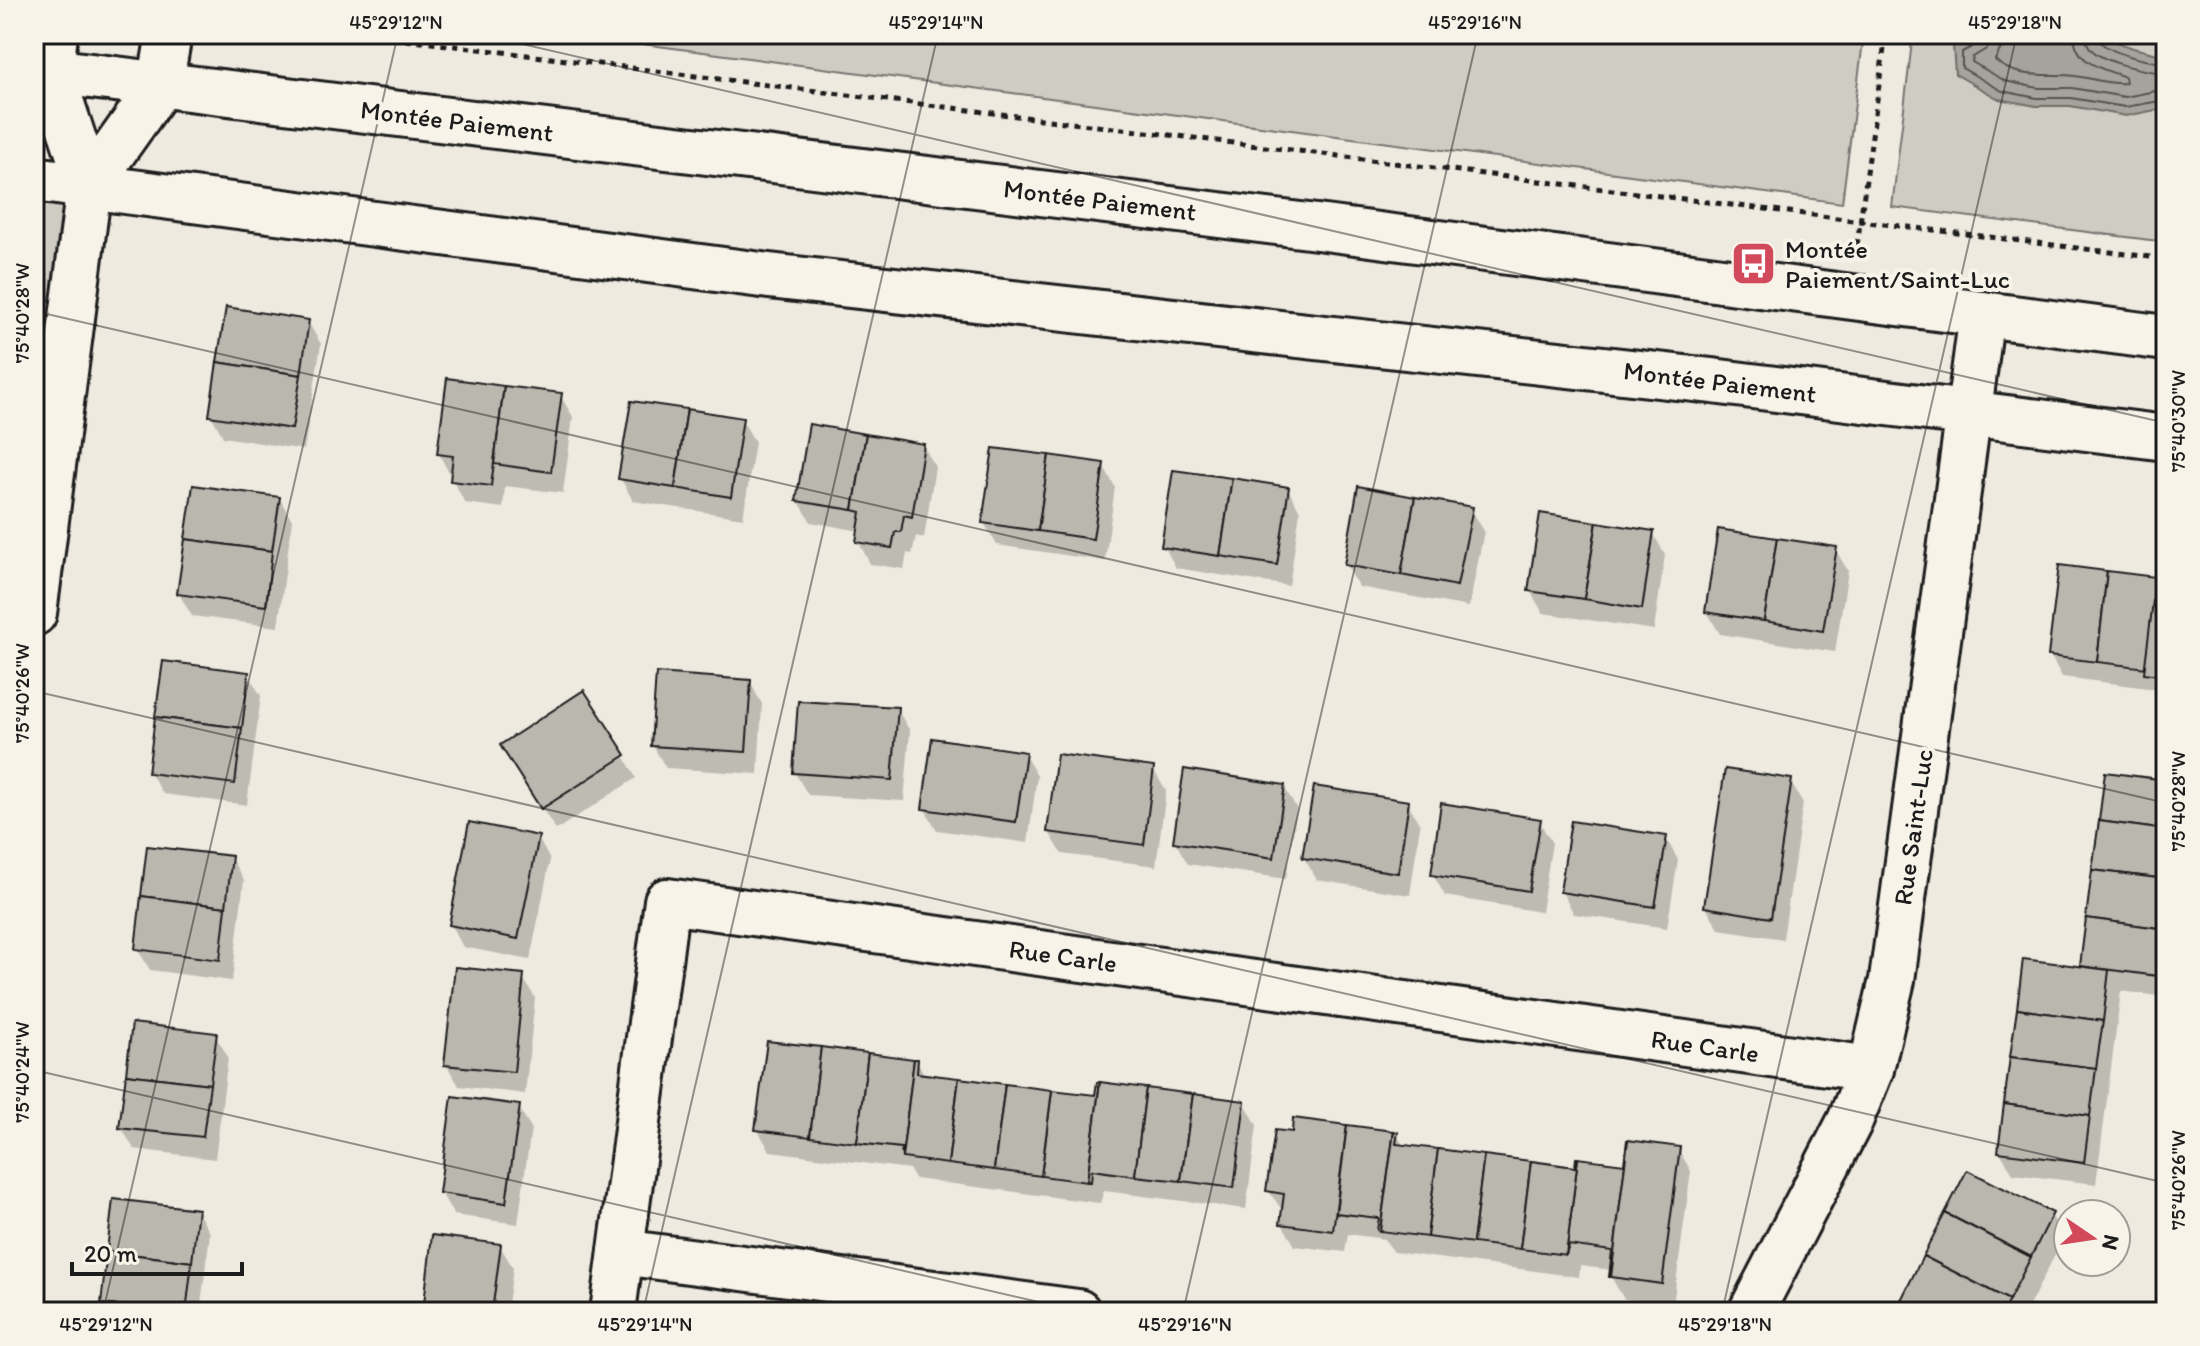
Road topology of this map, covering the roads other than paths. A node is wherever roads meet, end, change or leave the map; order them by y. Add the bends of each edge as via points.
1 (169, 34) edge
2 (47, 58) edge
3 (160, 86) junction
4 (34, 179) edge
5 (89, 186) junction
6 (1982, 314) junction
7 (2166, 338) edge
8 (1969, 413) junction
9 (2166, 438) edge
10 (34, 613) edge
11 (1871, 1069) junction
12 (621, 1252) junction
13 (968, 1305) edge
14 (613, 1312) edge
15 (1078, 1312) edge
16 (1751, 1312) edge

1 - 3 main road
2 - 3 main road, Montée Paiement
2 - 5 main road
3 - 5 main road
3 - 6 main road, Montée Paiement
4 - 5 main road, Montée Paiement
5 - 8 main road, Montée Paiement via 769,276
5 - 10 main road
6 - 7 main road, Montée Paiement
6 - 8 main road, Rue Saint-Luc
8 - 9 main road, Montée Paiement
8 - 11 main road, Rue Saint-Luc via 1892,980
11 - 12 main road, Rue Carle via 667,901
11 - 16 main road, Rue Saint-Luc via 1850,1121
12 - 13 main road
12 - 14 main road, Rue Carle
13 - 15 main road

